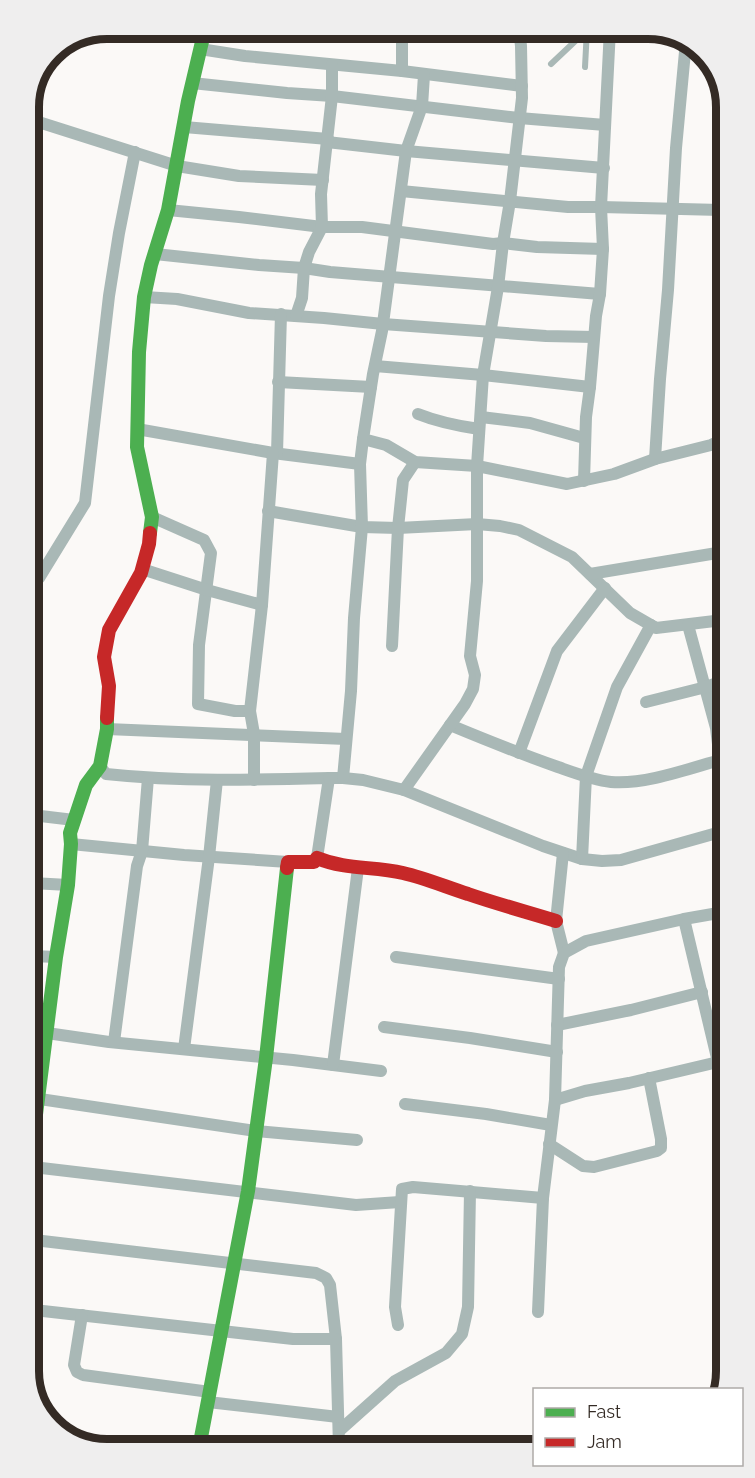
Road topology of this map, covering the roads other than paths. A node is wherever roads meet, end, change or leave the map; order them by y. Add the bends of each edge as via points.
1 (202, 39) edge
2 (402, 39) edge
3 (520, 39) edge
4 (577, 39) edge
5 (587, 39) edge
6 (609, 39) edge
7 (200, 50) junction
8 (685, 50) edge
9 (551, 64) dead end
10 (332, 65) junction
11 (585, 67) dead end
12 (402, 71) junction
13 (424, 75) junction
14 (192, 83) junction
15 (522, 86) junction
16 (332, 96) junction
17 (422, 106) junction
18 (519, 118) junction
19 (39, 122) edge
20 (605, 125) junction
21 (184, 127) junction
22 (327, 140) junction
23 (406, 151) junction
24 (135, 152) junction
25 (514, 159) junction
26 (177, 166) junction
27 (604, 168) junction
28 (323, 180) junction
29 (401, 191) junction
30 (510, 201) junction
31 (601, 207) junction
32 (674, 209) junction
33 (168, 210) junction
34 (716, 210) edge
35 (322, 227) junction
36 (396, 231) junction
37 (503, 243) junction
38 (603, 249) junction
39 (155, 254) junction
40 (304, 268) junction
41 (389, 277) junction
42 (498, 287) junction
43 (600, 294) junction
44 (144, 297) junction
45 (281, 314) junction
46 (296, 316) junction
47 (383, 324) junction
48 (490, 332) junction
49 (594, 337) junction
50 (375, 366) junction
51 (483, 375) junction
52 (278, 382) junction
53 (371, 387) junction
54 (590, 387) junction
55 (418, 414) dead end
56 (480, 423) junction
57 (137, 429) junction
58 (584, 438) junction
59 (363, 439) junction
60 (716, 443) edge
61 (275, 453) junction
62 (655, 459) junction
63 (415, 462) junction
64 (360, 464) junction
65 (477, 465) junction
66 (584, 481) junction
67 (268, 511) junction
68 (152, 517) junction
69 (477, 524) junction
70 (363, 527) junction
71 (398, 528) junction
72 (716, 553) edge
73 (142, 569) junction
74 (591, 574) junction
75 (39, 578) dead end
76 (605, 588) junction
77 (207, 590) junction
78 (262, 605) junction
79 (716, 621) edge
80 (651, 625) junction
81 (688, 625) junction
82 (392, 646) dead end
83 (716, 683) edge
84 (706, 687) junction
85 (646, 702) dead end
86 (250, 711) junction
87 (450, 725) junction
88 (716, 728) edge
89 (107, 729) junction
90 (254, 734) junction
91 (346, 739) junction
92 (519, 753) junction
93 (716, 761) edge
94 (100, 766) junction
95 (586, 776) junction
96 (148, 778) junction
97 (329, 778) junction
98 (343, 778) junction
99 (217, 780) junction
100 (254, 780) junction
101 (404, 790) junction
102 (39, 815) edge
103 (74, 820) junction
104 (716, 833) edge
105 (71, 844) junction
106 (142, 850) junction
107 (563, 853) junction
108 (209, 857) junction
109 (317, 858) junction
110 (582, 860) junction
111 (288, 862) junction
112 (358, 868) junction
113 (39, 883) edge
114 (68, 885) junction
115 (716, 913) edge
116 (684, 919) junction
117 (556, 921) junction
118 (564, 953) junction
119 (39, 956) edge
120 (56, 957) junction
121 (396, 957) dead end
122 (559, 980) junction
123 (702, 992) junction
124 (557, 1025) junction
125 (384, 1027) dead end
126 (39, 1032) edge
127 (47, 1033) junction
128 (114, 1042) junction
129 (184, 1049) junction
130 (557, 1052) junction
131 (716, 1053) edge
132 (266, 1058) junction
133 (716, 1062) edge
134 (333, 1065) junction
135 (381, 1071) dead end
136 (39, 1076) edge
137 (649, 1078) junction
138 (39, 1099) edge
139 (555, 1100) junction
140 (405, 1104) dead end
141 (552, 1125) junction
142 (256, 1131) junction
143 (357, 1140) dead end
144 (549, 1144) junction
145 (39, 1168) edge
146 (248, 1191) junction
147 (470, 1191) junction
148 (543, 1198) junction
149 (400, 1202) junction
150 (39, 1241) edge
151 (234, 1264) junction
152 (39, 1311) edge
153 (538, 1312) dead end
154 (82, 1315) junction
155 (398, 1325) dead end
156 (222, 1330) junction
157 (336, 1339) junction
158 (209, 1397) junction
159 (338, 1417) junction
160 (339, 1431) junction
161 (201, 1439) edge
162 (339, 1439) edge

1 - 7 street
2 - 12 street
3 - 15 street
4 - 9 lane
5 - 11 lane
6 - 20 street
7 - 10 street
7 - 14 street
8 - 32 street
10 - 12 street
10 - 16 street
12 - 13 street
13 - 15 street
13 - 17 street
14 - 16 street
14 - 21 street
15 - 18 street
16 - 17 street
16 - 22 street
17 - 18 street
17 - 23 street
18 - 20 street
18 - 25 street
19 - 24 street
20 - 27 street
21 - 22 street
21 - 26 street
22 - 23 street
22 - 28 street
23 - 25 street
23 - 29 street
24 - 26 street
24 - 75 street via 109,296 85,503
25 - 27 street
25 - 30 street
26 - 28 street via 239,176
26 - 33 street
27 - 31 street
28 - 35 street
29 - 30 street
29 - 36 street
30 - 31 street
30 - 37 street
31 - 32 street
31 - 38 street
32 - 34 street
32 - 62 street
33 - 35 street
33 - 39 street
35 - 36 street
35 - 40 street
36 - 37 street
36 - 41 street
37 - 38 street
37 - 42 street
38 - 43 street
39 - 40 street
39 - 44 street
40 - 41 street
40 - 46 street
41 - 42 street
41 - 47 street
42 - 43 street
42 - 48 street
43 - 49 street
44 - 45 street
44 - 57 street
45 - 46 street
45 - 52 street
46 - 47 street
47 - 48 street
47 - 50 street
48 - 49 street
48 - 51 street
49 - 54 street
50 - 51 street
50 - 53 street
51 - 54 street
51 - 56 street
52 - 53 street
52 - 61 street
53 - 59 street
54 - 58 street
55 - 56 street via 446,424
56 - 58 street via 530,423
56 - 65 street
57 - 61 street
57 - 68 street via 137,447
58 - 66 street
59 - 63 street via 386,445
59 - 64 street
60 - 62 street
61 - 64 street
61 - 67 street
62 - 66 street
63 - 65 street
63 - 71 street via 403,480
64 - 70 street
65 - 66 street via 567,484
65 - 69 street
67 - 70 street
67 - 78 street
68 - 73 street
68 - 77 street via 204,540 211,554
69 - 71 street
69 - 74 street via 519,531 572,557
69 - 87 street via 477,581 470,656 475,675 473,689
70 - 71 street
70 - 91 street
71 - 82 street
72 - 74 street
73 - 77 street
73 - 89 street via 109,630 104,657 109,686
74 - 76 street
76 - 80 street via 630,613
76 - 92 street via 557,651
77 - 78 street
77 - 86 street via 199,645 198,704
78 - 86 street
79 - 81 street
80 - 81 street
80 - 95 street via 617,687
81 - 84 street
83 - 84 street
84 - 85 street
84 - 88 street
86 - 90 street
87 - 92 street
87 - 101 street
89 - 90 street
89 - 94 street
90 - 91 street
90 - 100 street
91 - 98 street
92 - 95 street
93 - 95 street via 630,782
94 - 96 street via 106,774
94 - 103 street via 86,784
95 - 110 street
96 - 99 street
96 - 106 street
97 - 98 street
97 - 100 street
97 - 109 street
98 - 101 street
99 - 100 street
99 - 108 street
101 - 107 street
102 - 103 street
103 - 105 street
104 - 110 street via 621,860
105 - 106 street
105 - 114 street
106 - 108 street
106 - 128 street
107 - 110 street
107 - 117 street
108 - 111 street
108 - 129 street
109 - 111 street via 314,862
109 - 112 street
111 - 132 street
112 - 117 street via 404,873
112 - 134 street
113 - 114 street
114 - 120 street
115 - 116 street
116 - 118 street via 586,941
116 - 123 street
117 - 118 street
118 - 122 street
119 - 120 street
120 - 127 street
121 - 122 street
122 - 124 street
123 - 124 street
123 - 131 street
124 - 130 street
125 - 130 street
126 - 127 street
127 - 128 street
127 - 136 street
128 - 129 street
129 - 132 street
130 - 139 street
132 - 134 street
132 - 142 street
133 - 137 street
134 - 135 street
137 - 139 street
137 - 144 street via 662,1139 657,1151 589,1167
138 - 142 street
139 - 141 street
140 - 141 street
141 - 144 street
142 - 143 street
142 - 146 street
144 - 148 street
145 - 146 street
146 - 149 street via 356,1205
146 - 151 street
147 - 148 street
147 - 149 street via 402,1188
147 - 160 street via 468,1307 462,1334 446,1353 396,1381
148 - 153 street
149 - 155 street via 395,1307
150 - 151 street
151 - 156 street
151 - 157 street via 316,1273 326,1278
152 - 154 street
154 - 156 street
154 - 158 street via 74,1365 77,1372
156 - 157 street via 293,1339
156 - 158 street
157 - 159 street
158 - 159 street
158 - 161 street
159 - 160 street
160 - 162 street

